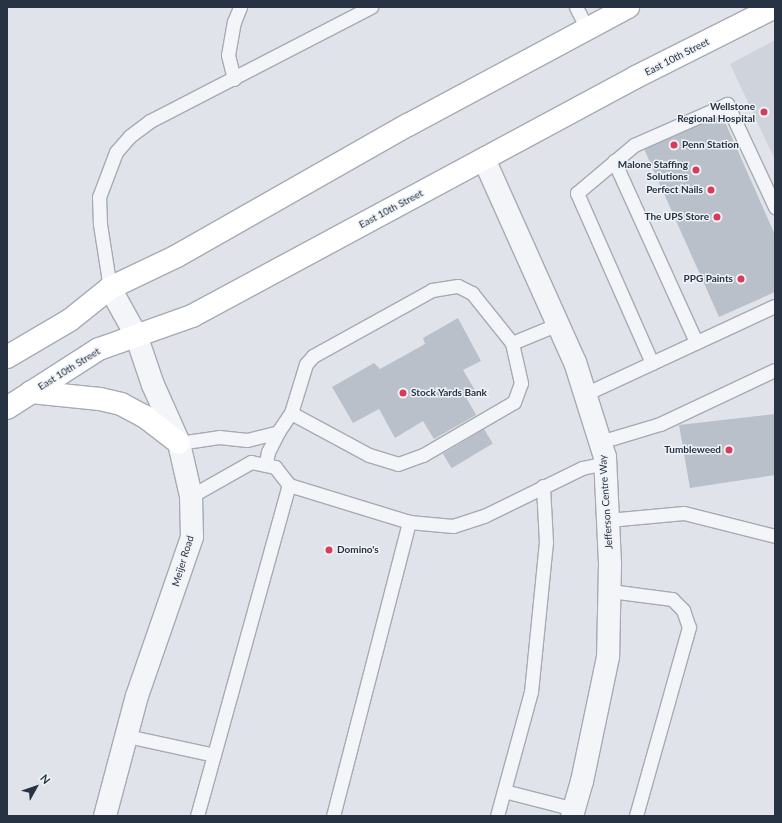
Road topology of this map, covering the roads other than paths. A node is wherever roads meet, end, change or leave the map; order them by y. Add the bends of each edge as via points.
1 (240, 7) edge
2 (371, 7) edge
3 (576, 7) edge
4 (628, 7) edge
5 (775, 7) edge
6 (587, 28) junction
7 (234, 79) junction
8 (484, 159) junction
9 (614, 161) junction
10 (775, 207) edge
11 (110, 288) junction
12 (775, 306) edge
13 (558, 324) junction
14 (136, 335) junction
15 (512, 342) junction
16 (696, 342) junction
17 (7, 357) edge
18 (652, 363) junction
19 (775, 370) edge
20 (31, 392) junction
21 (585, 394) junction
22 (7, 408) edge
23 (290, 413) junction
24 (278, 432) junction
25 (600, 442) junction
26 (178, 444) junction
27 (266, 463) junction
28 (605, 463) junction
29 (289, 485) junction
30 (543, 486) junction
31 (191, 496) junction
32 (608, 520) junction
33 (409, 522) junction
34 (775, 536) edge
35 (610, 591) junction
36 (126, 736) junction
37 (214, 755) junction
38 (504, 791) junction
39 (573, 812) edge
40 (105, 816) edge
41 (197, 816) edge
42 (333, 816) edge
43 (496, 816) edge
44 (636, 816) edge

1 - 7 lane via 234,22 228,55
2 - 7 lane
3 - 6 lane
4 - 6 main road
5 - 8 main road, East 10th Street via 629,81
6 - 11 main road via 408,125 177,256
7 - 11 lane via 150,121 130,136 116,152 99,197 100,224
8 - 13 street, Jefferson Centre Way
8 - 14 main road, East 10th Street via 192,316
9 - 10 lane via 634,145 727,104
9 - 16 lane
9 - 18 lane via 577,193
11 - 14 street, Meijer Road
11 - 17 main road via 70,320
12 - 16 lane
13 - 15 lane
13 - 21 street, Jefferson Centre Way
14 - 20 main road, East 10th Street via 100,349
14 - 26 street, Meijer Road via 153,385
15 - 23 lane via 472,293 458,286 432,290 313,356 306,364
15 - 23 lane via 521,383 514,402 423,455 398,464 369,455
16 - 18 lane
18 - 21 lane
19 - 25 lane via 660,424
20 - 22 main road, East 10th Street
20 - 26 main road via 100,399 121,404 144,416
21 - 25 street, Jefferson Centre Way
23 - 24 lane
24 - 26 lane via 246,440 219,437
24 - 27 lane via 268,452
25 - 28 street, Jefferson Centre Way
26 - 31 street, Meijer Road
27 - 29 lane via 275,466
27 - 31 lane via 251,462 239,467
28 - 30 lane via 582,468
28 - 32 street, Jefferson Centre Way
29 - 33 lane
29 - 37 lane
30 - 33 lane via 484,516 453,526
30 - 38 lane via 546,542 542,604 531,692
31 - 36 street, Meijer Road via 192,537 137,696
32 - 34 lane via 684,514
32 - 35 street, Jefferson Centre Way
33 - 42 lane
35 - 39 street, Jefferson Centre Way via 608,657
35 - 44 lane via 672,599 683,610 690,627
36 - 37 lane
36 - 40 street, Meijer Road
37 - 41 lane
38 - 39 lane
38 - 43 lane

